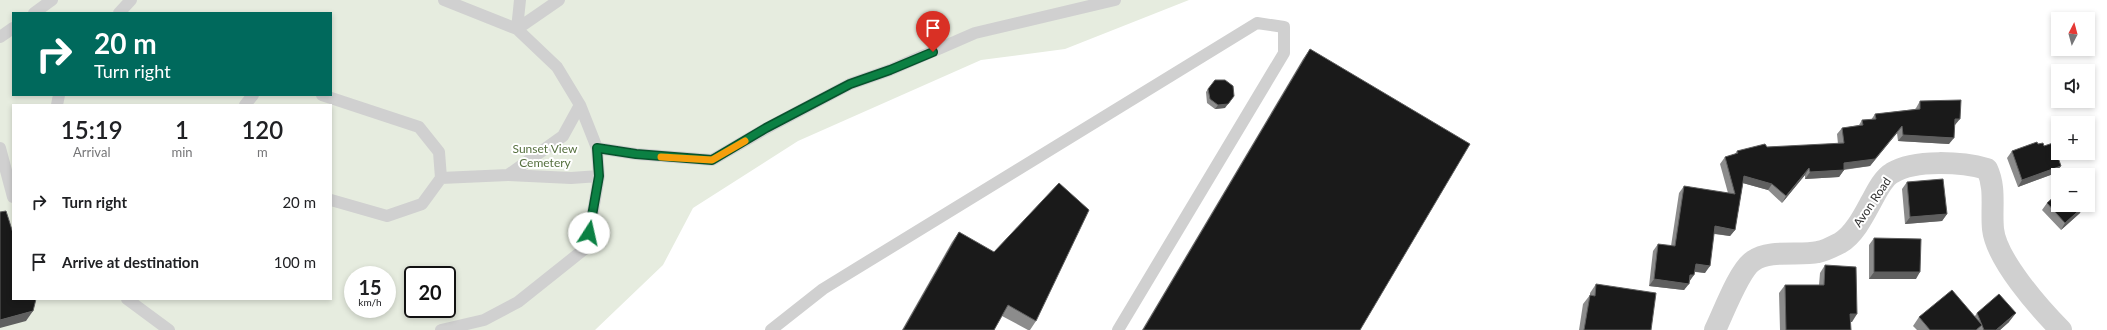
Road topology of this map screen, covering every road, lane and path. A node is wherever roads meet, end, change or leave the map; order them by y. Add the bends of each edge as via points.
1 (52, 0) edge
2 (131, 0) edge
3 (444, 0) edge
4 (520, 0) edge
5 (559, 0) edge
6 (1114, 0) edge
7 (35, 12) edge
8 (120, 12) edge
9 (12, 29) edge
10 (517, 29) junction
11 (0, 37) edge
12 (252, 96) edge
13 (325, 96) edge
14 (246, 104) edge
15 (580, 105) junction
16 (0, 148) edge
17 (597, 148) junction
18 (508, 175) junction
19 (599, 176) junction
20 (441, 178) junction
21 (12, 193) edge
22 (332, 200) edge
23 (128, 300) edge
24 (170, 330) edge
25 (441, 330) edge
26 (771, 330) edge
27 (1118, 330) edge
28 (1716, 330) edge
29 (2061, 330) edge

1 - 7 lane
2 - 8 lane
3 - 10 lane
4 - 10 lane
5 - 10 lane
6 - 17 lane via 975,33 890,70 850,84 712,160
9 - 11 lane
10 - 15 lane via 557,67
12 - 14 lane
13 - 20 lane via 419,127 439,152
15 - 17 lane
15 - 18 lane via 563,136
16 - 21 lane
17 - 19 lane
18 - 19 lane via 571,178
18 - 20 lane
19 - 25 lane via 587,247 518,302 484,320
20 - 22 lane via 422,204 387,216
23 - 24 lane
26 - 27 lane via 823,289 1257,23 1284,27 1284,53
28 - 29 street, Avon Road via 1740,279 1752,261 1773,254 1819,252 1842,242 1860,221 1891,173 1908,166 1924,164 1975,166 1987,169 1992,181 1993,230 2002,257

